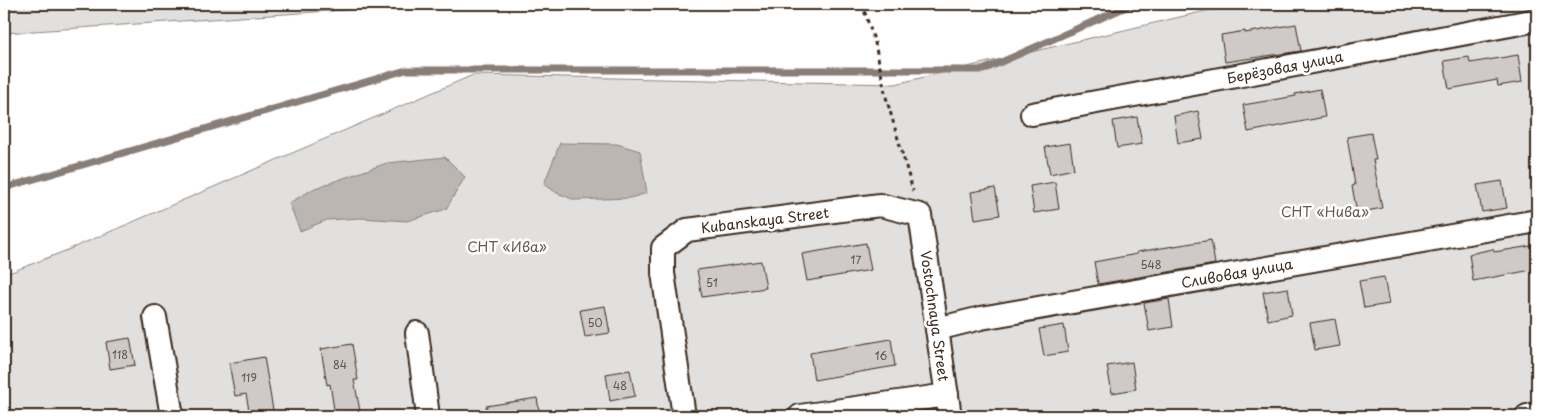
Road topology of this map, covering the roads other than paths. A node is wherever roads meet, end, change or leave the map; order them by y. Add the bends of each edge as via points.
1 (1537, 20) edge
2 (1032, 114) dead end
3 (920, 215) joint
4 (1537, 221) edge
5 (155, 317) dead end
6 (937, 329) junction
7 (418, 333) dead end
8 (948, 406) edge
9 (1537, 414) edge
10 (172, 416) edge
11 (428, 416) edge
12 (684, 416) edge
13 (800, 416) edge
14 (1527, 416) edge

1 - 2 street, Берёзовая улица
3 - 6 street, Vostochnaya Street
3 - 12 street, Kubanskaya Street via 880,205 687,230 664,248 663,273
4 - 6 street, Сливовая улица via 981,318
5 - 10 street
6 - 8 street, Vostochnaya Street
7 - 11 street
8 - 13 street
9 - 14 street

